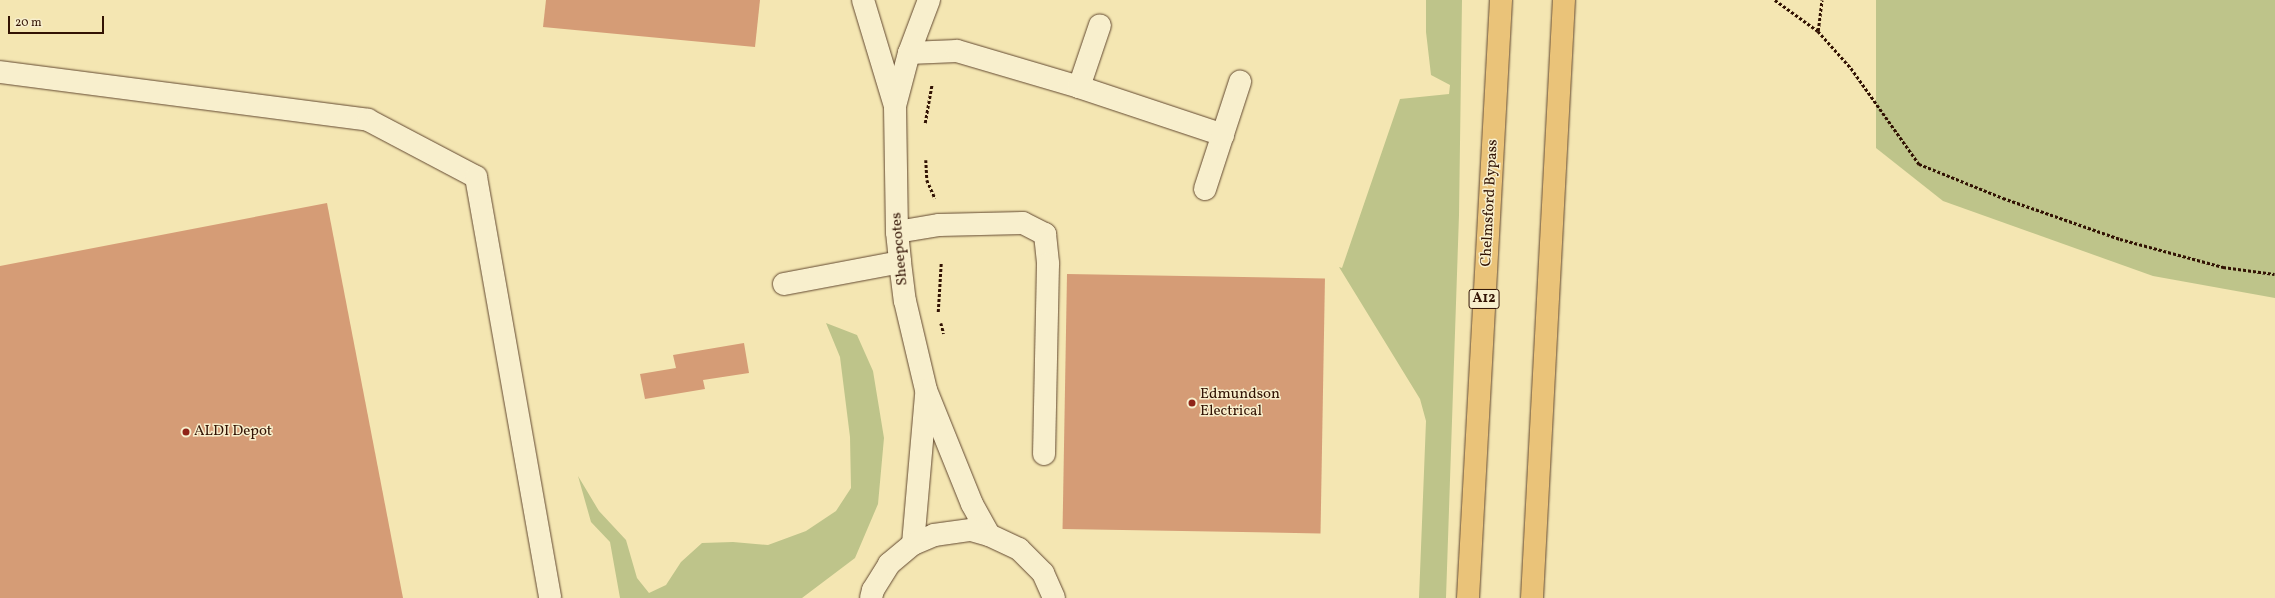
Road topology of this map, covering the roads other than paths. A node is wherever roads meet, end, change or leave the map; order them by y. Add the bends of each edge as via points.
1 (863, 0) edge
2 (929, 0) edge
3 (1501, 0) edge
4 (1564, 0) edge
5 (1100, 25) dead end
6 (909, 53) junction
7 (0, 72) edge
8 (1240, 82) dead end
9 (1079, 88) junction
10 (895, 106) junction
11 (1223, 135) junction
12 (1205, 189) dead end
13 (897, 232) junction
14 (900, 262) junction
15 (784, 284) dead end
16 (926, 390) junction
17 (1044, 454) dead end
18 (989, 535) junction
19 (913, 544) junction
20 (550, 598) edge
21 (871, 598) edge
22 (1054, 598) edge
23 (1468, 598) edge
24 (1532, 598) edge

1 - 10 street, Sheepcotes
2 - 6 street, Sheepcotes
3 - 23 highway, Chelmsford Bypass / A12
4 - 24 highway
5 - 9 street
6 - 9 street via 957,51
6 - 10 street, Sheepcotes
7 - 20 street via 368,120 476,177
8 - 11 street
9 - 11 street
10 - 13 street, Sheepcotes
11 - 12 street
13 - 14 street, Sheepcotes
13 - 17 street via 940,225 1023,223 1045,234 1048,264
14 - 15 street
14 - 16 street, Sheepcotes via 905,301
16 - 18 street, Sheepcotes via 972,504
16 - 19 street, Sheepcotes
18 - 19 street via 971,530 953,532 934,535
18 - 22 street via 1019,549 1043,573
19 - 21 street via 889,564

